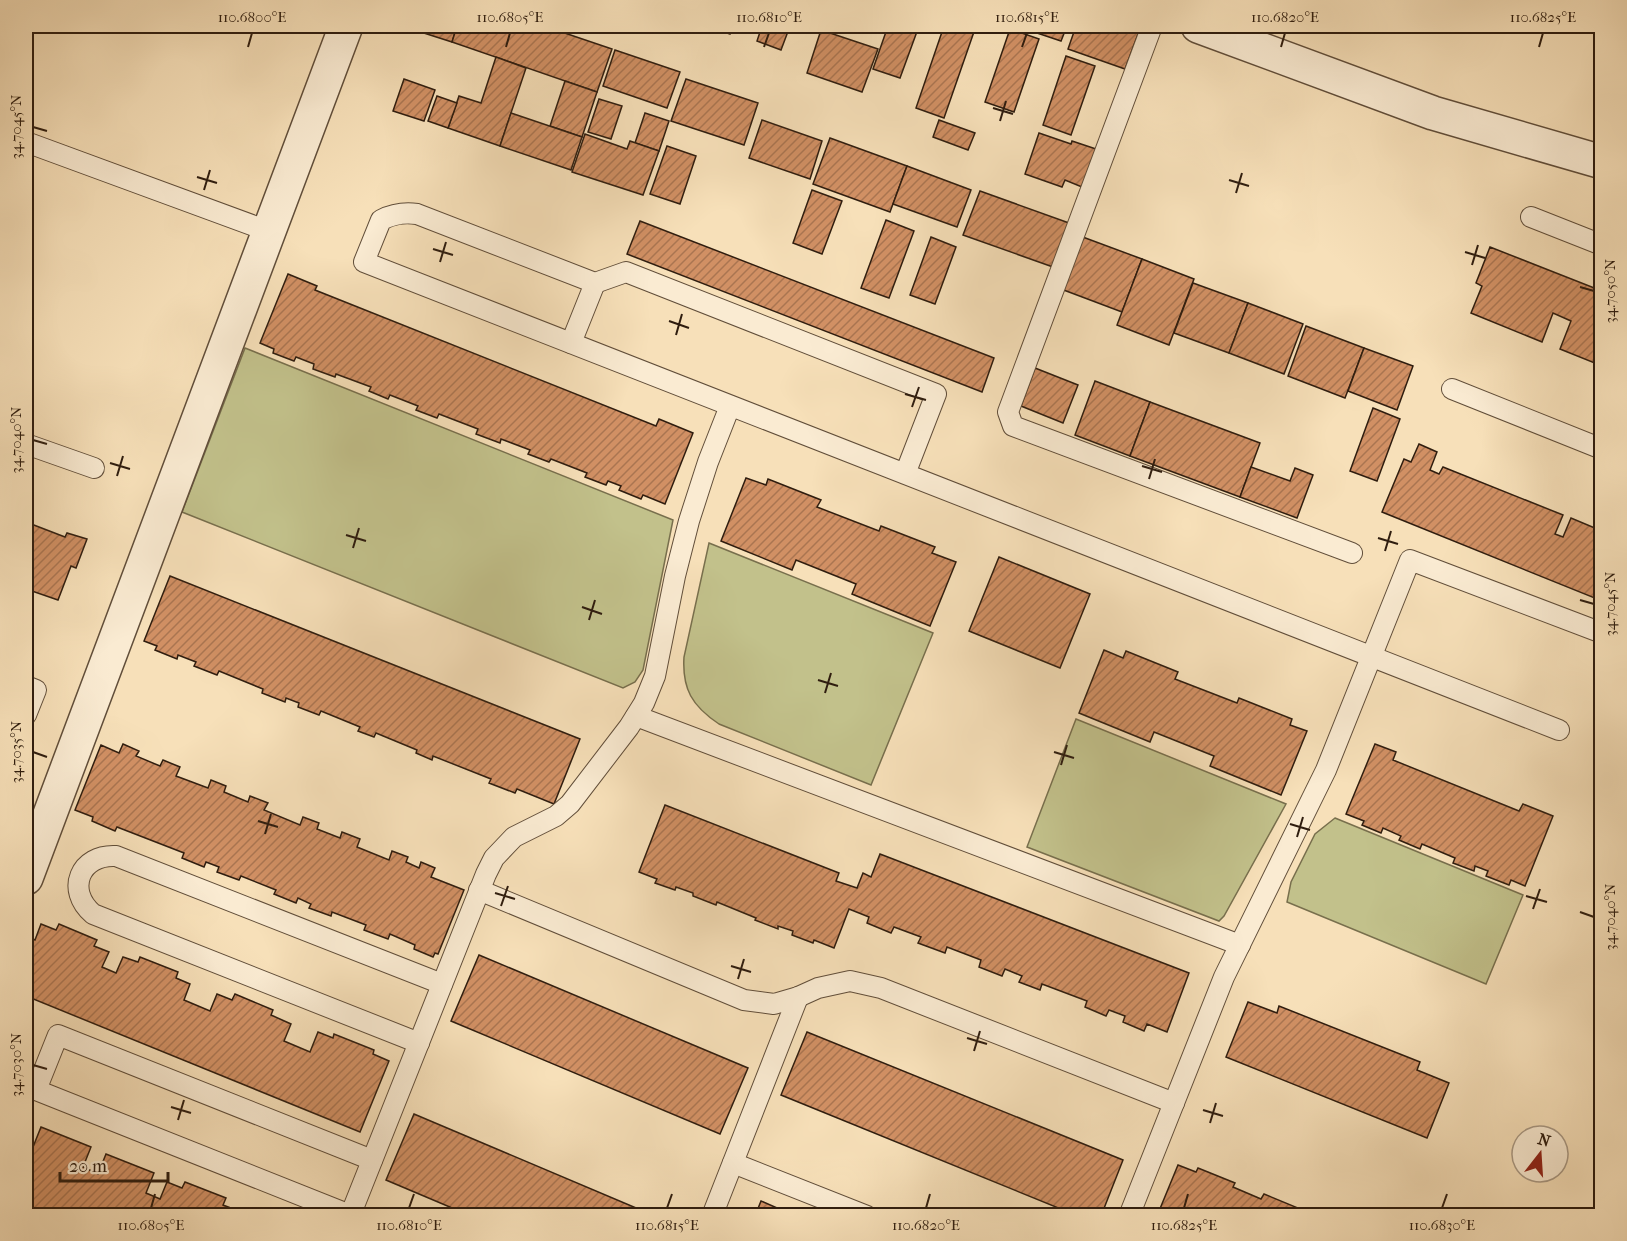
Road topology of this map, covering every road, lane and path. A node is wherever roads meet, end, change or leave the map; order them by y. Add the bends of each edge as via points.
1 (346, 26) edge
2 (1152, 26) edge
3 (1198, 26) edge
4 (26, 142) edge
5 (1602, 162) edge
6 (1531, 217) dead end
7 (268, 231) junction
8 (1602, 245) edge
9 (595, 283) junction
10 (571, 343) junction
11 (1452, 389) dead end
12 (730, 406) junction
13 (26, 444) edge
14 (1602, 449) edge
15 (94, 468) dead end
16 (905, 474) junction
17 (1352, 553) dead end
18 (1602, 633) edge
19 (1371, 657) junction
20 (26, 686) edge
21 (26, 715) edge
22 (636, 716) junction
23 (1559, 730) dead end
24 (26, 878) edge
25 (479, 890) junction
26 (1240, 945) junction
27 (442, 984) junction
28 (798, 997) junction
29 (418, 1043) junction
30 (1174, 1103) junction
31 (372, 1160) junction
32 (734, 1163) junction
33 (350, 1215) edge
34 (712, 1215) edge
35 (867, 1215) edge
36 (1129, 1215) edge

1 - 7 street
2 - 17 lane via 1008,412 1012,426
3 - 5 street via 1434,113
4 - 7 lane
6 - 8 lane
7 - 24 street
9 - 10 lane
9 - 10 lane via 406,212 381,220 364,262
9 - 16 lane via 626,272 936,394
10 - 12 lane
11 - 14 lane
12 - 16 lane
12 - 22 lane via 689,521 655,676
13 - 15 lane
16 - 19 lane
18 - 19 lane via 1410,560
19 - 23 lane
19 - 26 lane via 1326,770
20 - 21 lane via 36,690
22 - 25 lane via 570,804 556,816 514,837 494,858
22 - 26 lane
25 - 27 lane
25 - 28 lane via 744,999 774,1004
26 - 30 lane
27 - 29 lane
27 - 29 lane via 116,856 104,855 94,860 80,877 80,898 93,914
28 - 30 lane via 850,981 880,988
28 - 32 lane
29 - 31 lane
30 - 36 lane
31 - 33 lane
31 - 33 lane via 58,1035 36,1090
32 - 34 lane
32 - 35 lane

